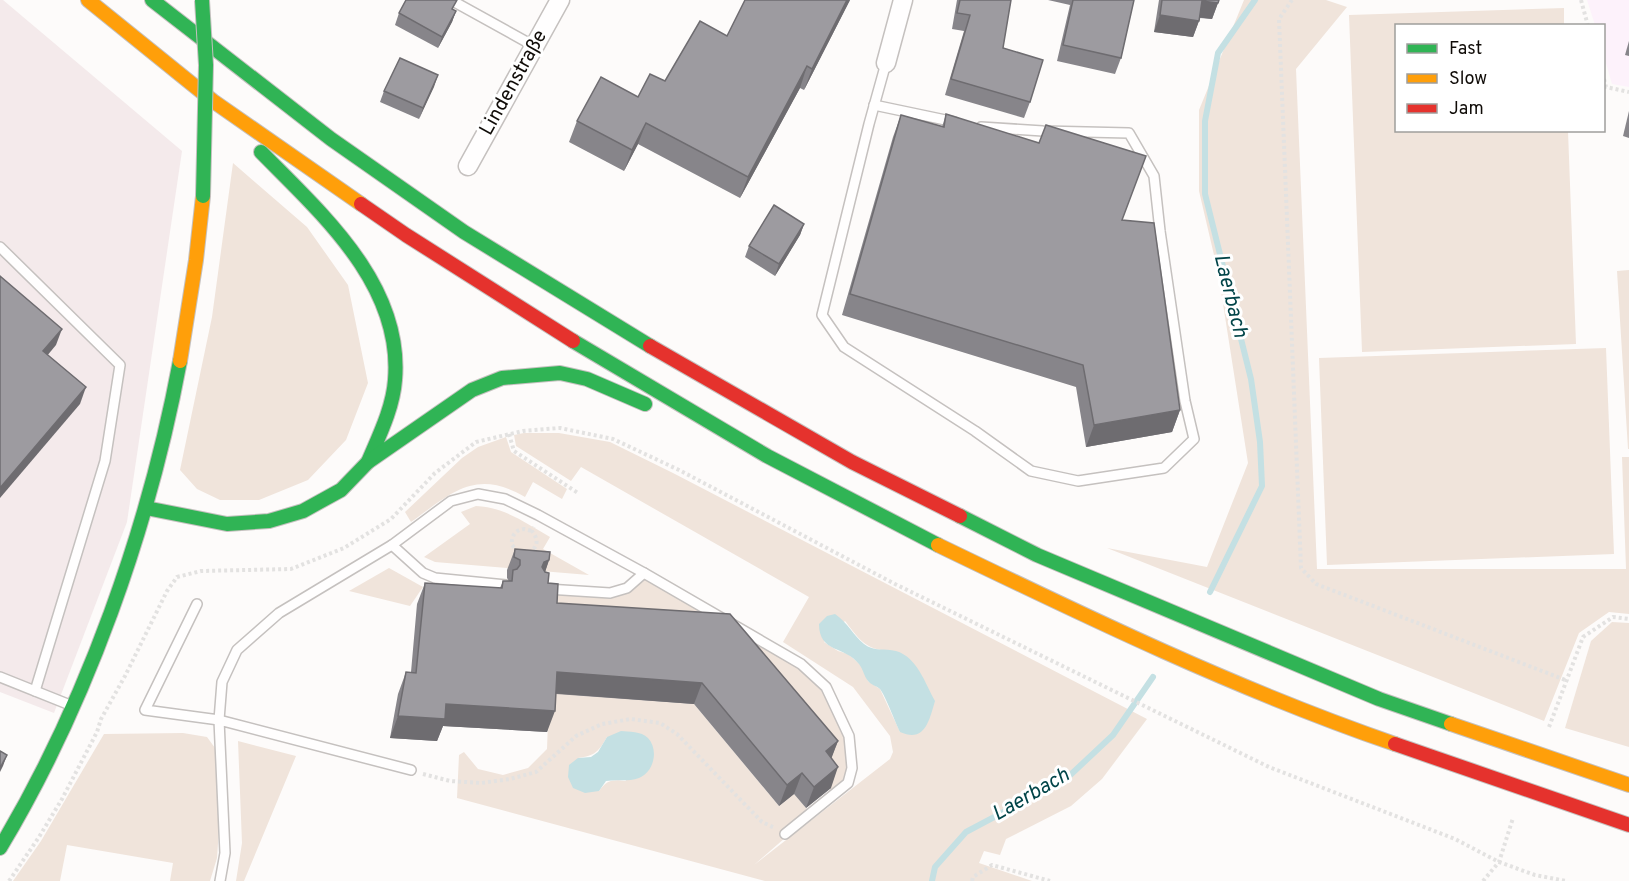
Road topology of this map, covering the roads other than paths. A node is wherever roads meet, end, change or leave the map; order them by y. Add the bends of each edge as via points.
1 (88, 0) edge
2 (152, 0) edge
3 (202, 0) edge
4 (450, 0) edge
5 (560, 0) edge
6 (903, 0) edge
7 (534, 46) junction
8 (886, 63) joint
9 (213, 102) junction
10 (874, 105) junction
11 (961, 123) edge
12 (972, 126) edge
13 (468, 166) dead end
14 (0, 247) edge
15 (767, 456) junction
16 (368, 462) junction
17 (146, 508) junction
18 (392, 545) junction
19 (644, 573) junction
20 (506, 585) edge
21 (541, 588) edge
22 (198, 604) dead end
23 (0, 677) edge
24 (35, 691) junction
25 (72, 706) junction
26 (219, 720) junction
27 (411, 770) road end
28 (1629, 785) edge
29 (1629, 825) edge
30 (785, 834) road end
31 (0, 849) edge
32 (220, 881) edge

1 - 9 main road
2 - 28 main road via 331,139 465,232 672,360 852,462 1037,555 1379,699
3 - 17 main road, bridge via 206,65 203,196 180,367
4 - 7 lane
5 - 7 street, Lindenstraße
6 - 8 street
7 - 13 street, Lindenstraße
8 - 10 lane
9 - 15 main road via 406,235 571,340
9 - 16 main road via 334,228 376,287 394,333 395,378 386,421
10 - 11 lane
10 - 12 lane via 822,315 844,347 1030,471 1078,481 1164,468 1194,439 1185,401 1154,177 1129,133
14 - 24 lane via 120,365 105,461
15 - 16 main road via 587,379 560,373 502,378 472,390
15 - 29 main road via 928,540 1231,680 1377,738
16 - 17 main road via 341,490 303,511 269,521 227,524
17 - 25 main road via 113,605
18 - 19 lane via 451,501 478,494 505,499
18 - 20 lane via 423,573 435,578
18 - 26 lane via 279,613 237,650 222,682
19 - 21 lane via 627,588 610,592
19 - 30 lane via 801,664 826,687 849,736 852,768 848,783
22 - 26 lane via 145,710
23 - 24 lane
24 - 25 lane
25 - 31 main road
26 - 27 lane
26 - 32 lane via 225,853

